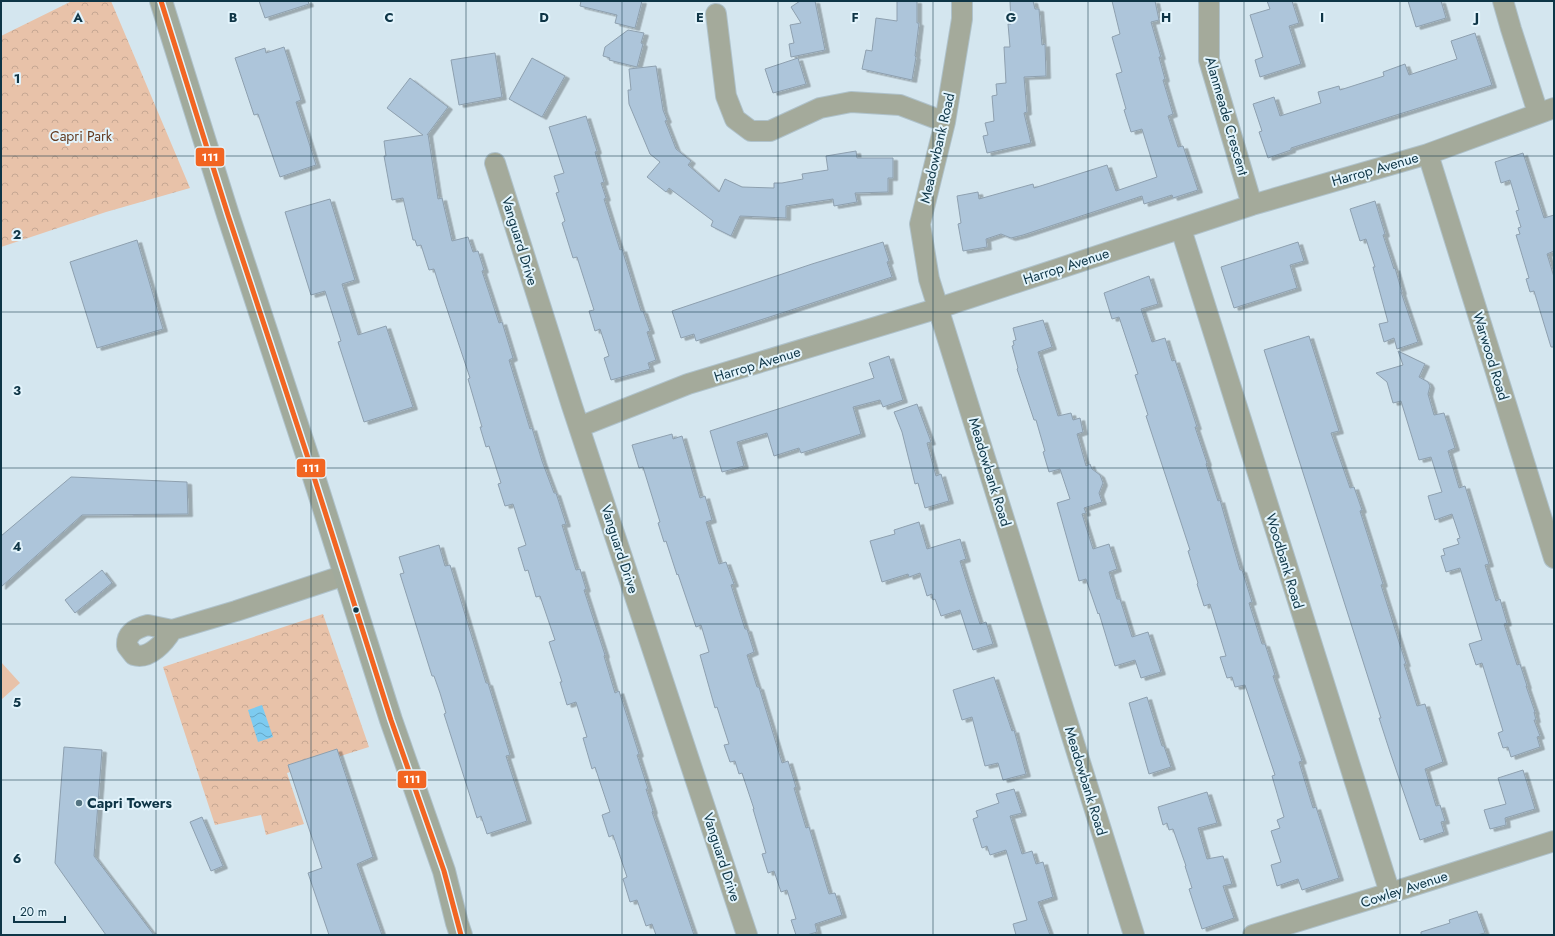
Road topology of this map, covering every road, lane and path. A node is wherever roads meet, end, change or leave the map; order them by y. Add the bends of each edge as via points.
1 (161, 1) edge
2 (962, 1) edge
3 (1208, 1) edge
4 (1503, 1) edge
5 (716, 14) dead end
6 (1546, 111) edge
7 (945, 122) junction
8 (1428, 154) junction
9 (495, 163) dead end
10 (1252, 205) junction
11 (1181, 229) junction
12 (939, 308) junction
13 (579, 427) junction
14 (1554, 558) edge
15 (345, 575) junction
16 (172, 630) dead end
17 (1554, 840) edge
18 (1390, 894) junction
19 (461, 935) edge
20 (747, 935) edge
21 (1134, 935) edge
22 (1254, 935) edge

1 - 15 main road
2 - 7 street, Meadowbank Road via 962,19
3 - 10 street, Alanmeade Crescent via 1208,60
4 - 6 street via 1510,29
5 - 7 street via 726,96 735,119 751,131 770,131 820,108 851,102 900,105
6 - 8 street, Harrop Avenue
7 - 12 street, Meadowbank Road via 920,224 929,279
8 - 10 street, Harrop Avenue
8 - 14 street, Warwood Road
9 - 13 street, Vanguard Drive
10 - 11 street, Harrop Avenue
11 - 12 street, Harrop Avenue
11 - 18 street, Woodbank Road
12 - 13 street, Harrop Avenue via 688,384
12 - 21 street, Meadowbank Road
13 - 20 street, Vanguard Drive
15 - 16 street
15 - 19 main road via 391,720 444,871
17 - 18 street, Cowley Avenue
18 - 22 street, Cowley Avenue

